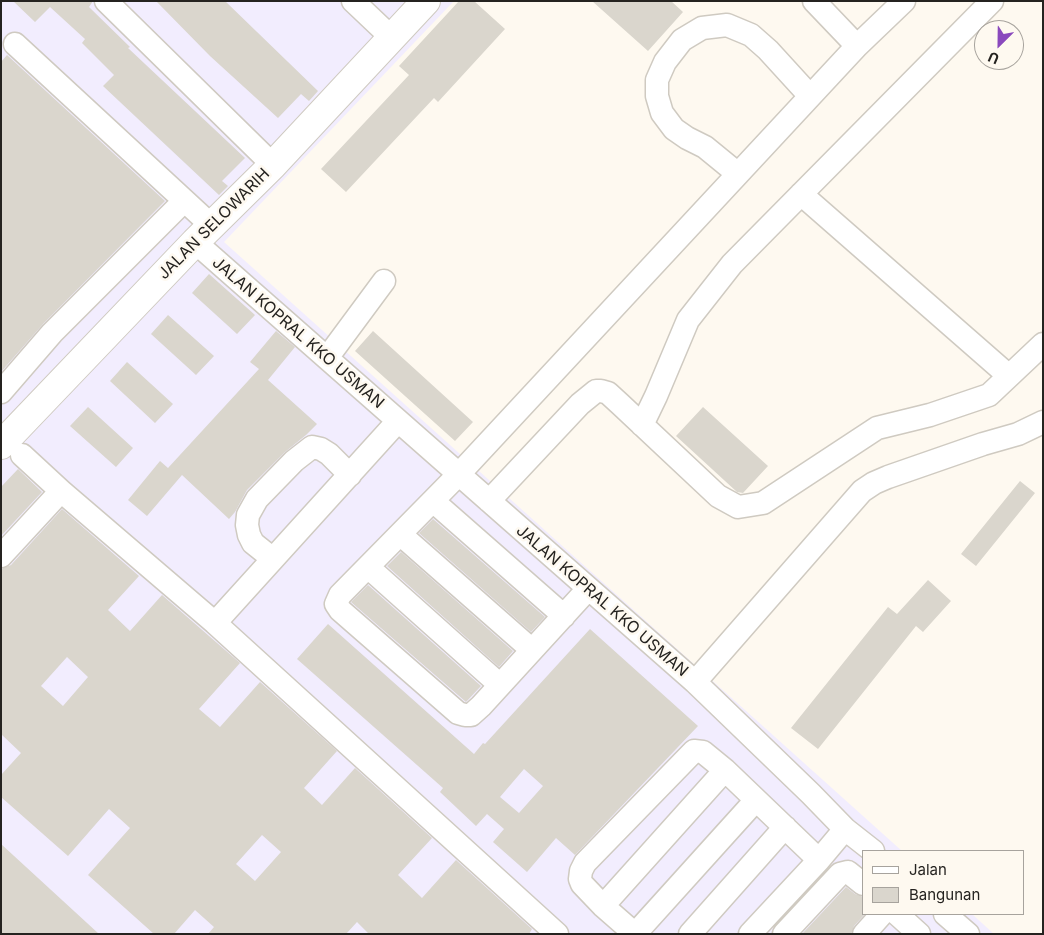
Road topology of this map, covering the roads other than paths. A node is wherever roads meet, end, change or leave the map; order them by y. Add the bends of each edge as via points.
1 (106, 1) edge
2 (353, 1) edge
3 (426, 1) edge
4 (814, 1) edge
5 (904, 1) edge
6 (992, 1) edge
7 (392, 38) junction
8 (15, 44) dead end
9 (856, 46) junction
10 (810, 96) junction
11 (273, 165) junction
12 (738, 174) junction
13 (801, 194) junction
14 (184, 201) junction
15 (204, 234) junction
16 (384, 281) dead end
17 (1043, 344) edge
18 (327, 358) junction
19 (1009, 376) junction
20 (1, 392) edge
21 (398, 421) junction
22 (1043, 422) edge
23 (642, 425) junction
24 (8, 443) edge
25 (459, 474) junction
26 (350, 475) junction
27 (61, 491) junction
28 (432, 500) junction
29 (489, 501) junction
30 (400, 534) junction
31 (1, 556) edge
32 (273, 559) junction
33 (368, 567) junction
34 (588, 589) junction
35 (564, 616) junction
36 (216, 623) junction
37 (532, 650) junction
38 (694, 682) junction
39 (500, 685) junction
40 (725, 770) junction
41 (756, 800) junction
42 (785, 828) junction
43 (845, 829) junction
44 (872, 850) edge
45 (819, 860) junction
46 (862, 883) edge
47 (604, 906) junction
48 (881, 915) edge
49 (898, 915) edge
50 (557, 934) edge
51 (635, 934) edge
52 (690, 934) edge
53 (750, 934) edge
54 (784, 934) edge
55 (864, 934) edge
56 (919, 934) edge

1 - 11 street
2 - 7 street
3 - 7 main road, JALAN SELOWARIH
4 - 9 street
5 - 9 street
6 - 13 street
7 - 11 main road, JALAN SELOWARIH
8 - 14 street, JALAN KOPRAL KKO USMAN
9 - 10 street
10 - 12 street
10 - 12 street via 768,50 751,36 727,25 702,28 682,40 665,62 658,80 657,96 662,113 674,129 705,146
11 - 15 main road, JALAN SELOWARIH
12 - 25 street
13 - 19 street
13 - 23 street via 732,264 688,320
14 - 15 street, JALAN KOPRAL KKO USMAN
14 - 20 street via 52,333
15 - 18 street, JALAN KOPRAL KKO USMAN
15 - 24 main road, JALAN SELOWARIH
16 - 18 street
17 - 19 street
18 - 21 street, JALAN KOPRAL KKO USMAN
19 - 23 street via 990,395 877,428 764,503 738,507 718,496
21 - 25 street, JALAN KOPRAL KKO USMAN
21 - 26 street
22 - 38 street, JALAN KOPRAL KKO USMAN via 1018,434 888,477 862,490
23 - 29 street via 608,393 596,391
24 - 27 street
25 - 28 street
25 - 29 street, JALAN KOPRAL KKO USMAN
26 - 32 street
26 - 32 street via 321,449 308,449 257,499 248,515 249,535
27 - 31 street
27 - 36 street
28 - 30 street
28 - 35 street
29 - 34 street, JALAN KOPRAL KKO USMAN
30 - 33 street
30 - 37 street
32 - 36 street
33 - 39 street
33 - 39 street via 340,595 336,604 340,610 458,713 471,715
34 - 35 street
34 - 38 street, JALAN KOPRAL KKO USMAN
35 - 37 street
36 - 50 street
37 - 39 street
38 - 43 street
40 - 41 street
40 - 47 street
40 - 47 street via 703,752 694,751 585,863 581,871 582,884
41 - 42 street
41 - 51 street
42 - 45 street
42 - 52 street
43 - 44 street
43 - 45 street
45 - 53 street
46 - 54 street via 848,872 840,874
47 - 51 street
48 - 55 street
49 - 56 street

